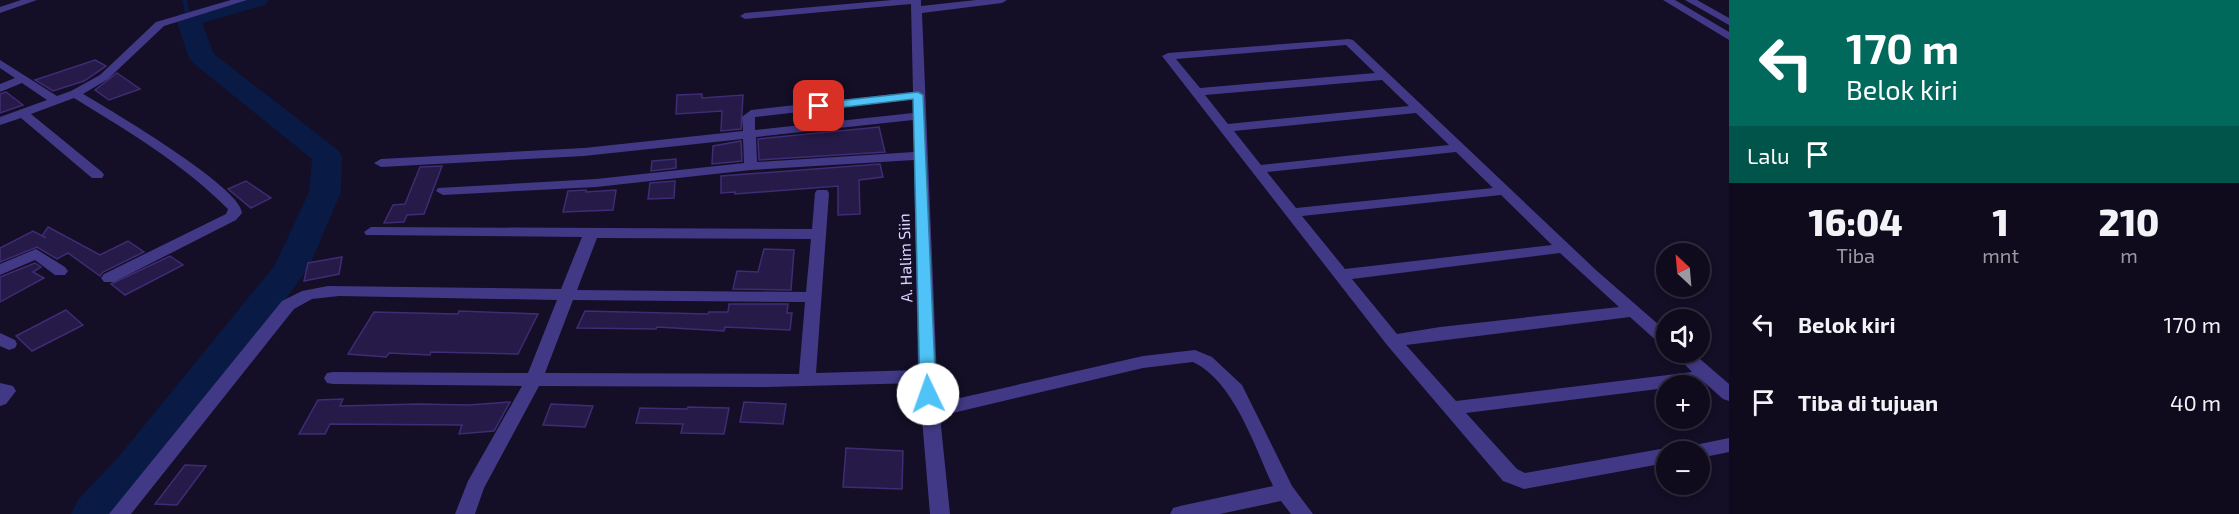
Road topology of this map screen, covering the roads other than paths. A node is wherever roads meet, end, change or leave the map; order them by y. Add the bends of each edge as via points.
1 (32, 0) edge
2 (242, 0) edge
3 (1002, 0) edge
4 (1668, 0) edge
5 (1690, 0) edge
6 (916, 4) edge
7 (0, 10) edge
8 (745, 16) dead end
9 (1729, 22) edge
10 (1729, 37) edge
11 (0, 63) edge
12 (1384, 76) junction
13 (23, 79) junction
14 (0, 88) edge
15 (1197, 92) junction
16 (75, 94) junction
17 (918, 95) junction
18 (56, 101) junction
19 (1418, 109) junction
20 (23, 112) junction
21 (918, 116) junction
22 (0, 121) edge
23 (1225, 128) junction
24 (749, 135) junction
25 (1459, 148) junction
26 (920, 156) junction
27 (381, 163) dead end
28 (751, 166) junction
29 (1257, 169) junction
30 (97, 174) dead end
31 (443, 191) dead end
32 (1504, 191) junction
33 (822, 193) dead end
34 (1292, 213) junction
35 (371, 232) dead end
36 (591, 233) junction
37 (819, 234) junction
38 (1564, 248) junction
39 (0, 270) edge
40 (60, 271) dead end
41 (1341, 275) junction
42 (109, 278) dead end
43 (568, 294) junction
44 (813, 297) junction
45 (1633, 311) junction
46 (1656, 331) edge
47 (1393, 341) junction
48 (1693, 363) edge
49 (1707, 375) edge
50 (927, 376) junction
51 (333, 378) dead end
52 (535, 378) junction
53 (1710, 378) edge
54 (807, 380) junction
55 (1656, 382) edge
56 (0, 390) edge
57 (1729, 394) edge
58 (0, 399) edge
59 (1451, 408) junction
60 (929, 412) junction
61 (1729, 445) edge
62 (1710, 449) edge
63 (1656, 458) edge
64 (1285, 492) junction
65 (119, 514) edge
66 (465, 514) edge
67 (940, 514) edge
68 (1180, 514) edge
69 (1303, 514) edge

1 - 7 street
2 - 16 street via 157,26 104,77
3 - 6 street
4 - 10 street
5 - 9 street
6 - 8 street
6 - 17 street, A. Halim Siin
11 - 13 street
12 - 15 street
12 - 15 street via 1349,42 1168,56
12 - 19 street
13 - 14 street
13 - 18 street
15 - 23 street
16 - 18 street
16 - 42 street via 149,139 217,190 236,211
17 - 21 street, A. Halim Siin
17 - 24 street via 752,114 748,117
18 - 20 street
19 - 23 street
19 - 25 street
20 - 22 street
20 - 30 street
21 - 24 street
21 - 26 street, A. Halim Siin
23 - 29 street
24 - 27 street via 584,152
24 - 28 street
25 - 29 street
25 - 32 street
26 - 28 street
26 - 50 street, A. Halim Siin
28 - 31 street via 596,183
29 - 34 street
32 - 34 street
32 - 38 street
33 - 37 street
34 - 41 street
35 - 36 street
36 - 37 street
36 - 43 street
37 - 44 street
38 - 41 street
38 - 45 street
39 - 40 street via 36,254
41 - 47 street
43 - 44 street
43 - 52 street
43 - 65 street via 330,290 298,297
44 - 54 street
45 - 46 street
45 - 47 street
47 - 59 street
48 - 49 street
50 - 54 street
50 - 60 street, A. Halim Siin
51 - 52 street
52 - 54 street
52 - 66 street via 475,487
53 - 57 street
55 - 59 street
56 - 58 street via 7,391
59 - 63 street via 1516,480
60 - 64 street via 1143,362 1195,356 1206,361 1236,390
60 - 67 street, A. Halim Siin
61 - 62 street
64 - 68 street
64 - 69 street

